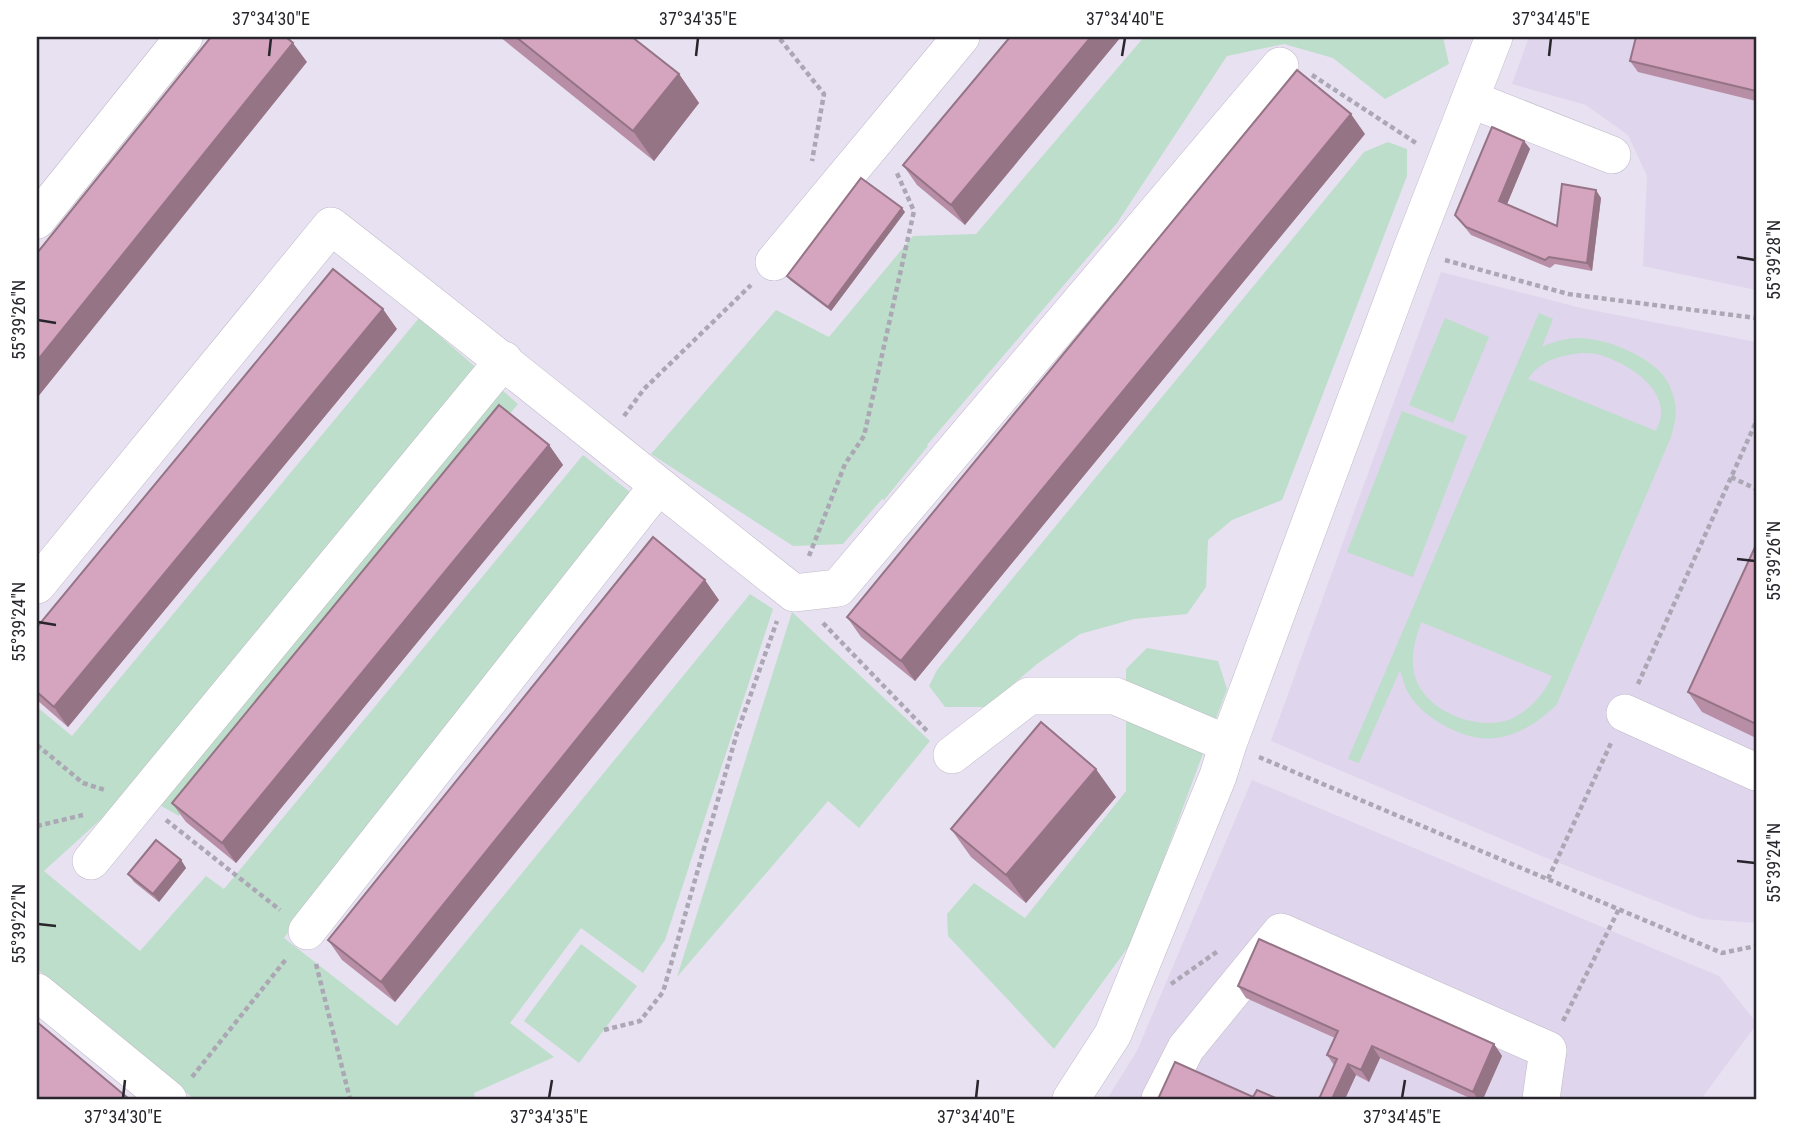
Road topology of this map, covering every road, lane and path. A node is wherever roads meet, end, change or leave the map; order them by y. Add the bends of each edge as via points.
1 (184, 37) edge
2 (780, 37) edge
3 (961, 37) edge
4 (1494, 37) edge
5 (1280, 66) joint
6 (1470, 99) junction
7 (879, 135) junction
8 (1612, 155) dead end
9 (812, 162) dead end
10 (1446, 163) junction
11 (37, 220) edge
12 (1412, 251) junction
13 (774, 262) joint
14 (1756, 318) edge
15 (503, 360) junction
16 (1756, 422) edge
17 (604, 442) junction
18 (1731, 477) junction
19 (658, 486) junction
20 (1756, 489) edge
21 (37, 585) edge
22 (794, 593) junction
23 (1625, 713) junction
24 (1228, 744) junction
25 (37, 745) edge
26 (952, 755) joint
27 (1756, 772) edge
28 (141, 800) junction
29 (89, 813) dead end
30 (37, 826) edge
31 (91, 861) dead end
32 (1548, 879) junction
33 (1619, 909) junction
34 (307, 931) junction
35 (1756, 946) edge
36 (37, 992) edge
37 (604, 1030) dead end
38 (1548, 1050) junction
39 (180, 1088) edge
40 (350, 1099) edge
41 (1071, 1099) edge
42 (1160, 1099) edge
43 (1541, 1099) edge

1 - 11 lane
2 - 9 path via 824,94
3 - 7 lane
4 - 6 lane
5 - 10 path via 1294,63
5 - 22 lane via 838,588
6 - 8 lane
6 - 10 lane
7 - 13 lane
7 - 22 path via 914,211 864,436 845,464
10 - 12 lane
12 - 14 path via 1568,294
12 - 24 lane
13 - 17 path via 644,389
15 - 17 lane
15 - 21 lane via 331,226
15 - 28 lane
16 - 18 path
17 - 19 lane
18 - 20 path
18 - 23 path
19 - 22 lane
19 - 34 lane
22 - 26 path
22 - 37 path via 775,624 737,733 663,992 639,1021
23 - 27 lane
23 - 32 path
24 - 26 lane via 1115,696 1029,696
24 - 32 path
24 - 41 lane via 1112,1034
25 - 28 path via 83,783
28 - 31 lane
28 - 34 path
29 - 30 path
32 - 33 path
33 - 35 path via 1722,953
33 - 38 path
34 - 39 path
34 - 40 path
36 - 39 lane
38 - 42 lane via 1280,932 1186,1048
38 - 43 lane

